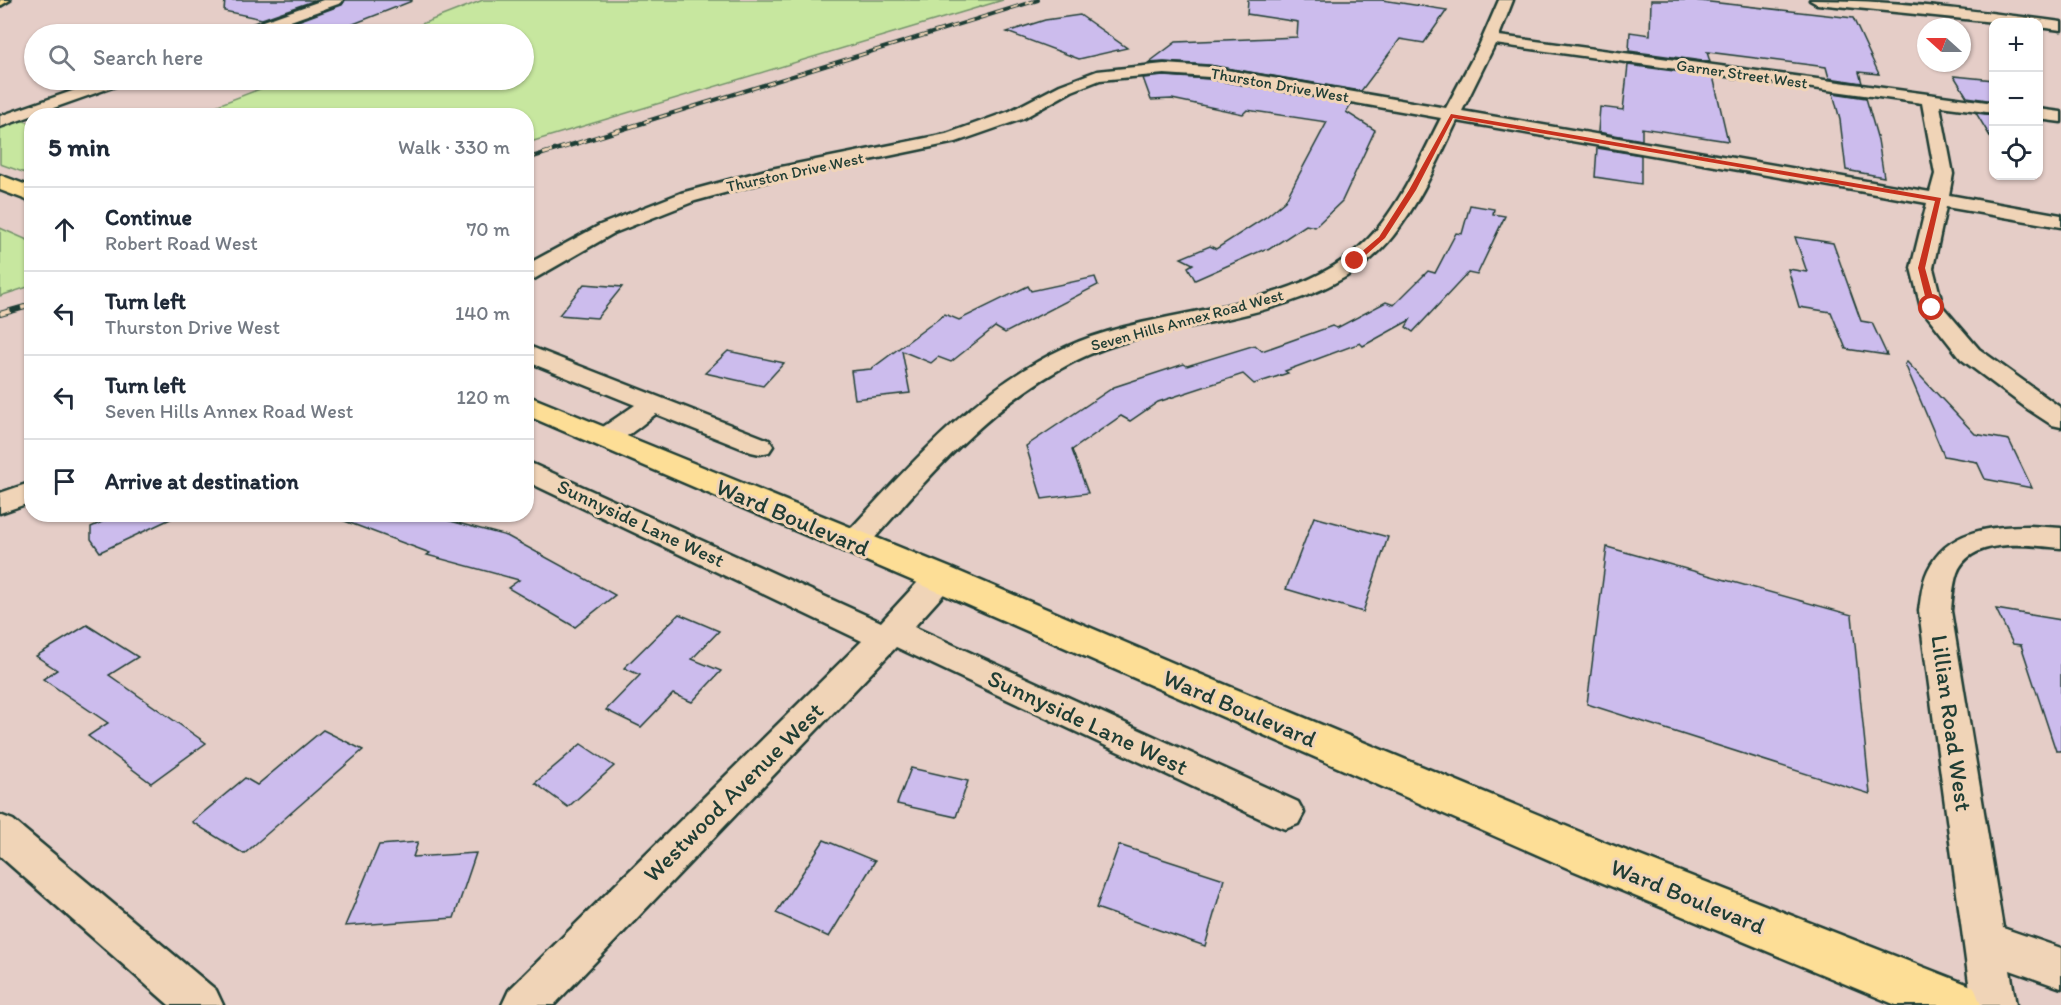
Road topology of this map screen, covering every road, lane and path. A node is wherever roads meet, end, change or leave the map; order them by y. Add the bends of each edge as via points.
1 (336, 0) edge
2 (1506, 0) edge
3 (1817, 0) edge
4 (1992, 18) edge
5 (269, 24) edge
6 (2043, 24) edge
7 (2061, 26) edge
8 (1491, 39) junction
9 (90, 90) edge
10 (1930, 100) junction
11 (1989, 107) edge
12 (39, 108) edge
13 (24, 113) edge
14 (2043, 115) edge
15 (1451, 116) junction
16 (2061, 117) edge
17 (0, 122) edge
18 (0, 182) edge
19 (24, 192) edge
20 (1939, 199) junction
21 (2061, 221) edge
22 (534, 269) edge
23 (534, 355) edge
24 (653, 404) junction
25 (534, 407) edge
26 (2061, 419) edge
27 (606, 437) junction
28 (760, 446) dead end
29 (534, 474) edge
30 (24, 494) edge
31 (0, 504) edge
32 (2061, 538) edge
33 (854, 543) junction
34 (940, 578) junction
35 (889, 635) junction
36 (1285, 813) dead end
37 (0, 832) edge
38 (1984, 941) junction
39 (2061, 968) edge
40 (201, 1005) edge
41 (524, 1005) edge
42 (1956, 1005) edge
43 (1994, 1005) edge

1 - 5 street
2 - 8 street, Seven Hills Annex Road West
3 - 4 street
6 - 7 street
8 - 10 street, Garner Street West
8 - 15 street, Seven Hills Annex Road West
9 - 12 street
10 - 11 street, Garner Street West
10 - 20 street via 1944,174
13 - 17 street
14 - 16 street
15 - 20 street, Thurston Drive West
15 - 22 street, Thurston Drive West via 1209,72 1117,72 1080,82 1016,115 950,138 766,176 688,197 607,230
15 - 33 street, Seven Hills Annex Road West via 1413,190 1382,238 1355,261 1278,298 1122,334 1086,347 1013,384 949,443
18 - 19 main road
20 - 21 street, Thurston Drive West
20 - 26 street via 1922,268 1932,308 1970,354
23 - 24 street
24 - 27 street
24 - 28 street
25 - 27 main road, Ward Boulevard
27 - 33 main road, Ward Boulevard
29 - 35 street, Sunnyside Lane West
30 - 31 street
32 - 38 street, Lillian Road West via 2002,535 1978,541 1958,552 1944,568 1938,586 1935,611
33 - 34 main road, Ward Boulevard
34 - 35 street, Westwood Avenue West
34 - 42 main road, Ward Boulevard via 1578,852
35 - 36 street, Sunnyside Lane West
35 - 41 street, Westwood Avenue West
37 - 40 street
38 - 39 street
38 - 43 street, Lillian Road West

